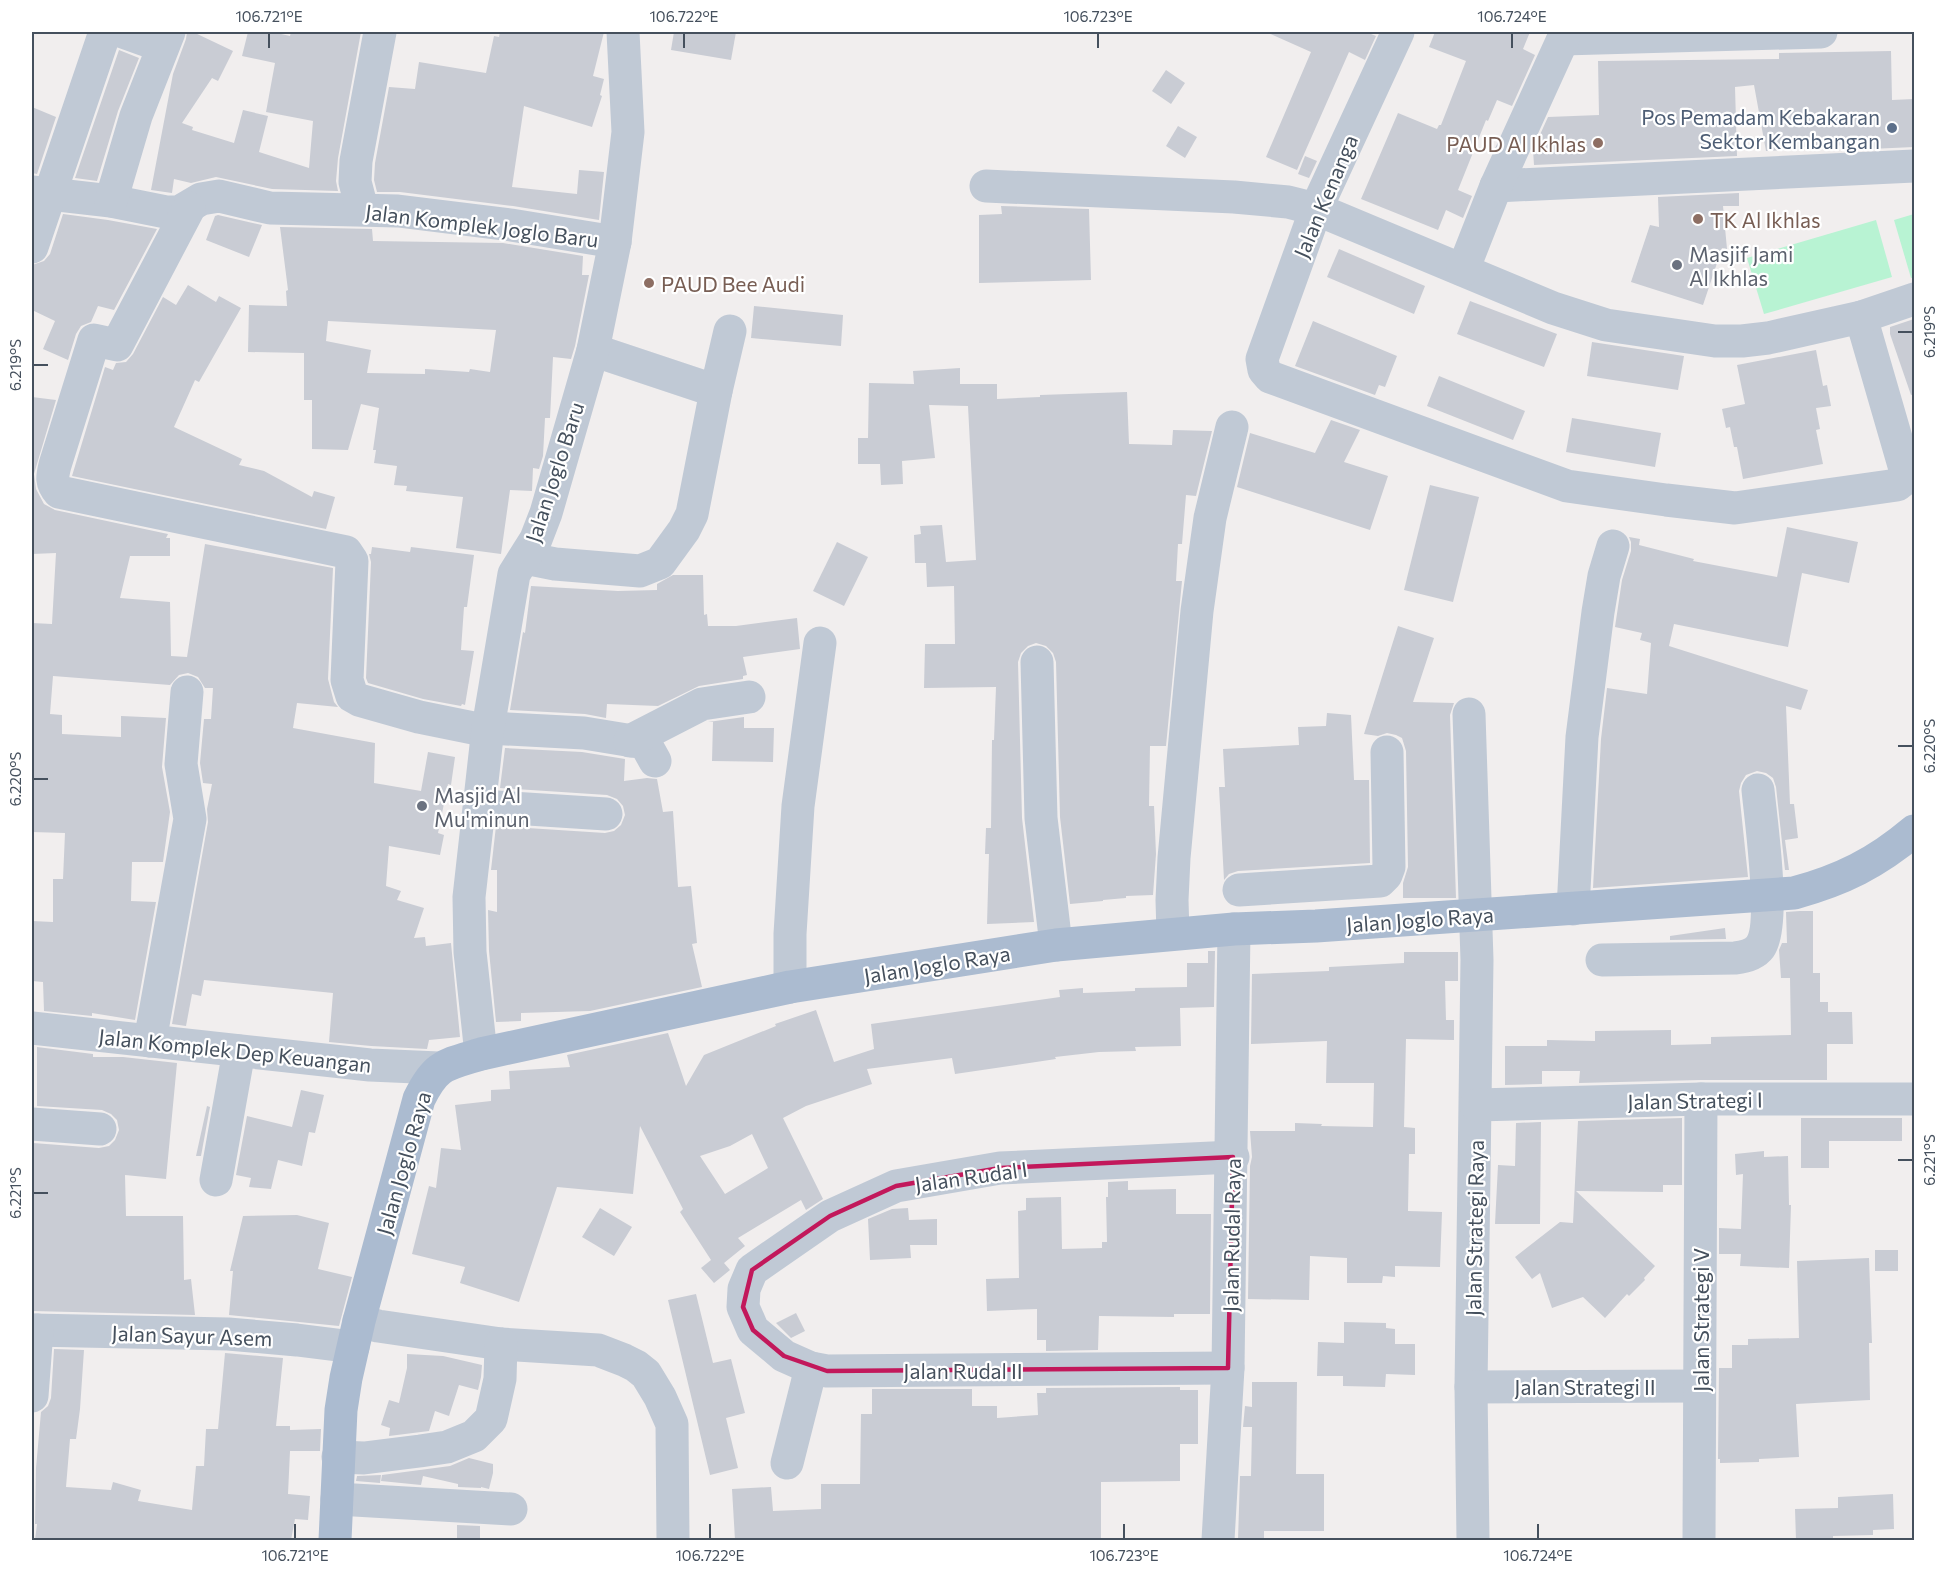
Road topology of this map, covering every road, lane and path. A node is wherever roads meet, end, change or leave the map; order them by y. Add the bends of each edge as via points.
1 (105, 32) edge
2 (123, 32) edge
3 (380, 32) edge
4 (623, 32) edge
5 (1398, 32) edge
6 (1821, 32) edge
7 (1564, 35) edge
8 (166, 39) edge
9 (1914, 166) edge
10 (986, 186) dead end
11 (1496, 186) junction
12 (41, 193) edge
13 (111, 201) junction
14 (189, 208) junction
15 (362, 209) junction
16 (1316, 209) junction
17 (615, 242) junction
18 (32, 247) edge
19 (1463, 270) junction
20 (1914, 299) edge
21 (1862, 317) junction
22 (730, 331) dead end
23 (593, 350) junction
24 (716, 391) junction
25 (1232, 427) dead end
26 (44, 464) edge
27 (1613, 546) dead end
28 (525, 558) junction
29 (820, 643) dead end
30 (1037, 662) dead end
31 (187, 692) dead end
32 (749, 697) dead end
33 (1469, 714) dead end
34 (488, 730) junction
35 (630, 741) junction
36 (1387, 752) dead end
37 (655, 761) dead end
38 (1758, 790) dead end
39 (481, 806) junction
40 (606, 814) dead end
41 (1914, 831) edge
42 (1315, 887) junction
43 (1239, 890) dead end
44 (1766, 896) junction
45 (1574, 909) junction
46 (1475, 915) junction
47 (1316, 926) junction
48 (1234, 929) junction
49 (1173, 934) junction
50 (1056, 945) junction
51 (1602, 960) dead end
52 (790, 987) junction
53 (32, 1028) edge
54 (150, 1041) junction
55 (239, 1051) junction
56 (481, 1054) junction
57 (439, 1068) junction
58 (1914, 1098) edge
59 (1701, 1099) junction
60 (1476, 1105) junction
61 (32, 1124) edge
62 (100, 1129) dead end
63 (1233, 1157) junction
64 (216, 1180) dead end
65 (744, 1289) joint
66 (34, 1330) edge
67 (356, 1334) junction
68 (501, 1344) junction
69 (811, 1368) junction
70 (1228, 1368) junction
71 (1699, 1386) junction
72 (1475, 1387) junction
73 (32, 1396) edge
74 (338, 1457) junction
75 (787, 1463) dead end
76 (338, 1499) junction
77 (511, 1509) dead end
78 (334, 1540) edge
79 (673, 1540) edge
80 (1218, 1540) edge
81 (1473, 1540) edge
82 (1699, 1540) edge

1 - 12 street
2 - 8 street
3 - 15 street via 356,160 355,182
4 - 17 street, Jalan Joglo Baru via 628,132
5 - 16 street, Jalan Kenanga
6 - 7 street
7 - 11 street
8 - 13 street via 136,116
9 - 11 street
10 - 16 street via 1243,197
11 - 19 street
12 - 13 street, Jalan Komplek Joglo Baru
12 - 18 street
13 - 14 street, Jalan Komplek Joglo Baru via 166,212
14 - 15 street, Jalan Komplek Joglo Baru via 201,199 219,196 270,208
14 - 26 street via 117,345 94,340
15 - 17 street, Jalan Komplek Joglo Baru
16 - 19 street
16 - 21 street, Jalan Kenanga via 1262,364 1270,377 1566,486 1735,508 1897,485 1905,469
17 - 23 street, Jalan Joglo Baru
19 - 21 street via 1606,325 1715,340 1768,338
20 - 21 street
22 - 24 street
23 - 24 street
23 - 28 street, Jalan Joglo Baru via 546,513
24 - 28 street via 692,514 660,563 640,571
25 - 49 street via 1210,518 1197,611 1174,858
26 - 34 street via 59,492 346,552 352,561 347,680 352,696 420,717
27 - 45 street via 1598,612 1582,737
28 - 34 street, Jalan Joglo Baru via 514,574 508,601
29 - 52 street via 798,806
30 - 50 street via 1041,818
31 - 54 street via 181,764 190,819
32 - 35 street via 702,704
33 - 46 street, Jalan Strategi Raya
34 - 35 street via 584,733
34 - 39 street, Jalan Joglo Baru
35 - 37 street via 645,743
36 - 42 street via 1386,875 1380,881
38 - 44 street
39 - 40 street
39 - 56 street, Jalan Joglo Baru via 469,897 470,952
41 - 44 main road, Jalan Joglo Raya via 1888,853 1846,876 1794,893
42 - 43 street
42 - 47 street
44 - 45 main road, Jalan Joglo Raya
44 - 51 street via 1764,938 1760,947 1746,956
45 - 46 main road, Jalan Joglo Raya
46 - 47 main road, Jalan Joglo Raya
46 - 60 street, Jalan Strategi Raya
47 - 48 main road, Jalan Joglo Raya
48 - 49 main road, Jalan Joglo Raya
48 - 63 street, Jalan Rudal Raya
49 - 50 main road, Jalan Joglo Raya
50 - 52 main road, Jalan Joglo Raya
52 - 56 main road, Jalan Joglo Raya
53 - 54 street, Jalan Komplek Dep Keuangan
54 - 55 street, Jalan Komplek Dep Keuangan
55 - 57 street, Jalan Komplek Dep Keuangan
55 - 64 street
56 - 57 main road, Jalan Joglo Raya
57 - 67 main road, Jalan Joglo Raya via 419,1099
58 - 59 street, Jalan Strategi I
59 - 60 street, Jalan Strategi I
59 - 71 street, Jalan Strategi V
60 - 72 street, Jalan Strategi Raya
61 - 62 street
63 - 65 street, Jalan Rudal I via 1000,1168 896,1186 830,1216 752,1270
63 - 70 street, Jalan Rudal Raya
65 - 69 street, Jalan Rudal II via 743,1307 753,1330 784,1356
66 - 67 street, Jalan Sayur Asem via 228,1334 297,1340
66 - 73 street
67 - 68 street, Jalan Sayur Asem via 378,1326
67 - 74 main road, Jalan Joglo Raya via 341,1410
68 - 74 street via 500,1379 491,1419 474,1436 438,1449 364,1458
68 - 79 street, Jalan Sayur Asem via 598,1350 646,1374 672,1424
69 - 70 street, Jalan Rudal II
69 - 75 street
70 - 80 street, Jalan Rudal Raya
71 - 72 street, Jalan Strategi II
71 - 82 street, Jalan Strategi V
72 - 81 street, Jalan Strategi Raya
74 - 76 main road, Jalan Joglo Raya
76 - 77 street
76 - 78 main road, Jalan Joglo Raya

